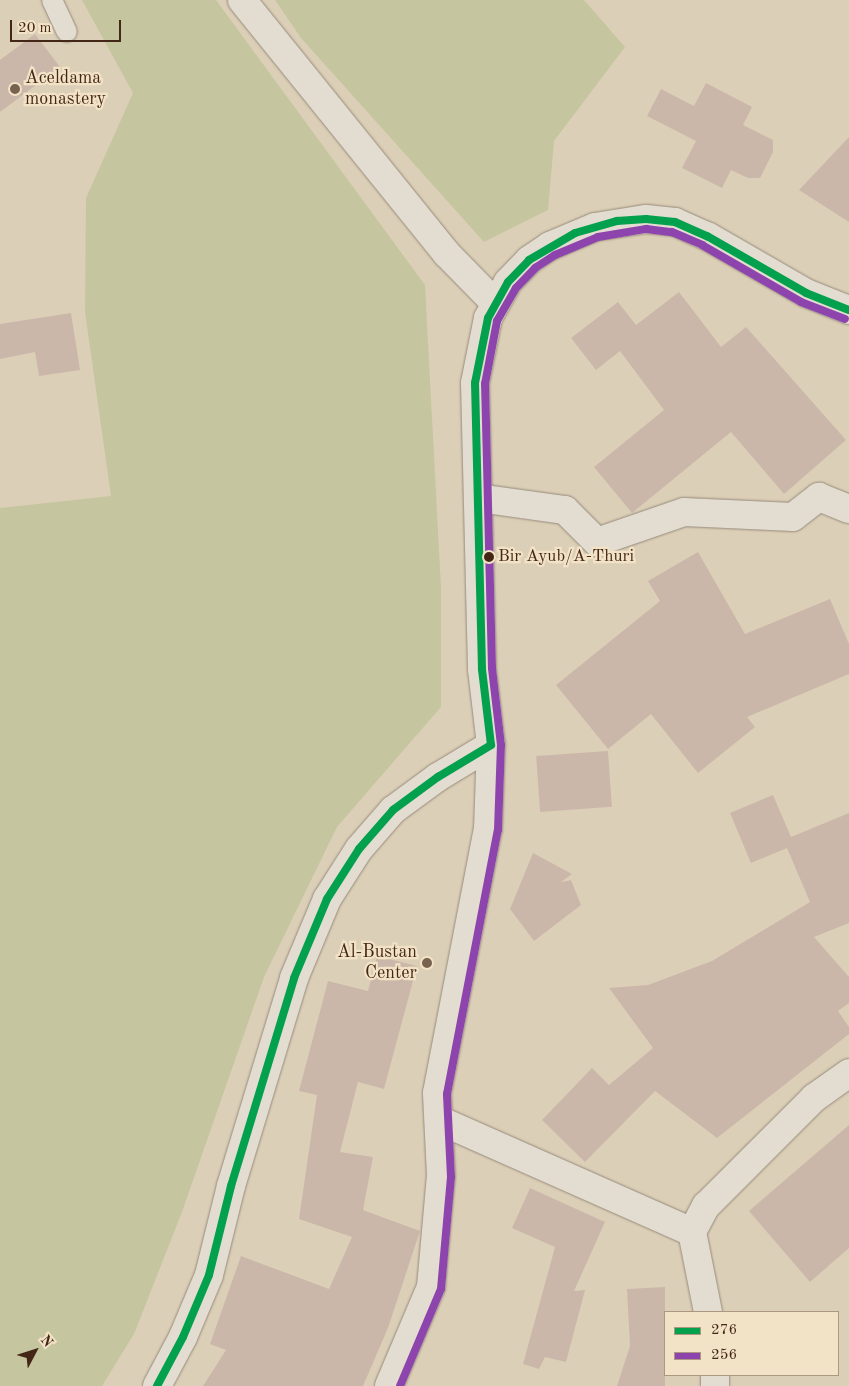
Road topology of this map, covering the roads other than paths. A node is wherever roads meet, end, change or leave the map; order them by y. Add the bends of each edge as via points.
1 (52, 0) edge
2 (242, 0) edge
3 (67, 32) dead end
4 (495, 303) junction
5 (849, 310) edge
6 (478, 498) junction
7 (849, 508) edge
8 (491, 745) junction
9 (849, 1073) edge
10 (438, 1120) junction
11 (692, 1232) junction
12 (708, 1311) edge
13 (157, 1386) edge
14 (389, 1386) edge

1 - 3 lane
2 - 4 street via 446,254
4 - 5 street via 524,266 550,246 595,227 646,219 675,222 707,236 806,293
4 - 6 street via 482,338 475,383
6 - 7 street via 565,510 597,542 684,512 793,517 820,497
6 - 8 street via 482,669
8 - 10 street via 488,829 458,991 446,1034 437,1093
8 - 13 street via 392,810 359,849 327,899 294,978 230,1186 209,1275 184,1336
9 - 11 street via 814,1098 706,1206
10 - 11 street
10 - 14 street via 440,1202 431,1287
11 - 12 street

